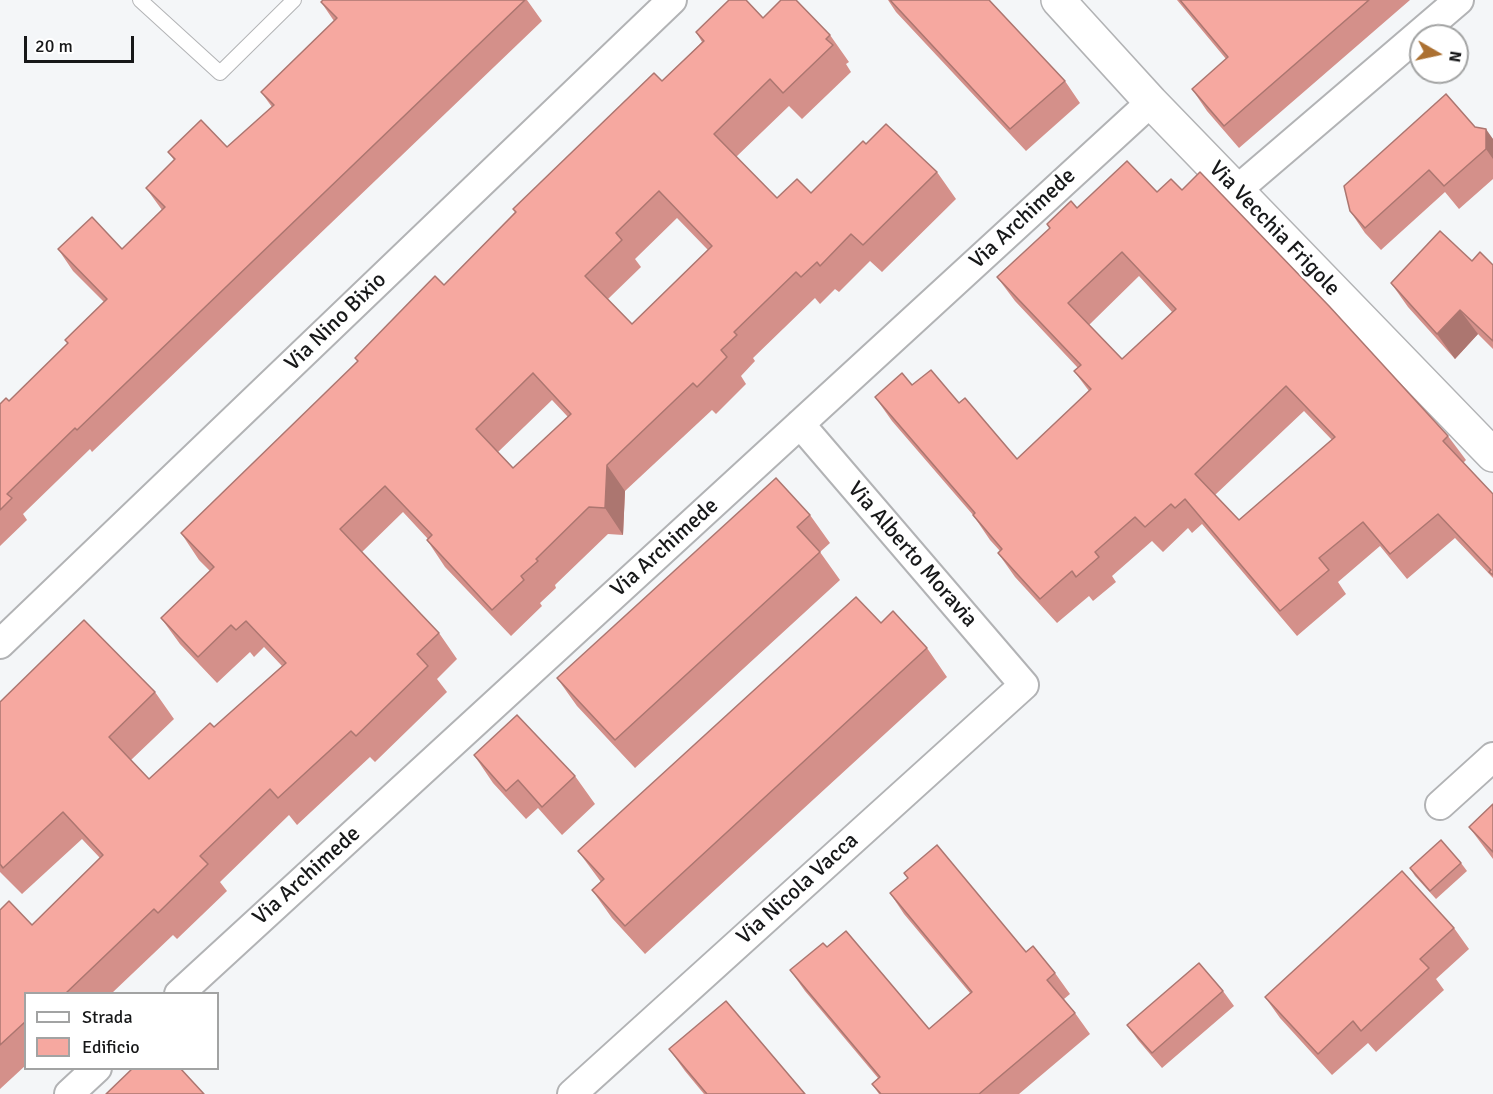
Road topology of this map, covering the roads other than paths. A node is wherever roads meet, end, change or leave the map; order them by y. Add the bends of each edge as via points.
1 (140, 0) edge
2 (294, 0) edge
3 (672, 0) edge
4 (1058, 0) edge
5 (1459, 0) edge
6 (1151, 102) junction
7 (1237, 190) junction
8 (800, 424) junction
9 (1493, 455) edge
10 (0, 644) edge
11 (1024, 685) joint
12 (1493, 757) edge
13 (1440, 805) dead end
14 (180, 992) edge
15 (95, 1070) edge
16 (69, 1094) edge
17 (572, 1094) edge

1 - 2 lane via 220,73
3 - 10 street, Via Nino Bixio
4 - 6 street, Via Vecchia Frigole
5 - 7 street
6 - 7 street, Via Vecchia Frigole
6 - 8 street, Via Archimede
7 - 9 street, Via Vecchia Frigole
8 - 11 street, Via Alberto Moravia
8 - 14 street, Via Archimede
11 - 17 street, Via Nicola Vacca
12 - 13 street
15 - 16 street

